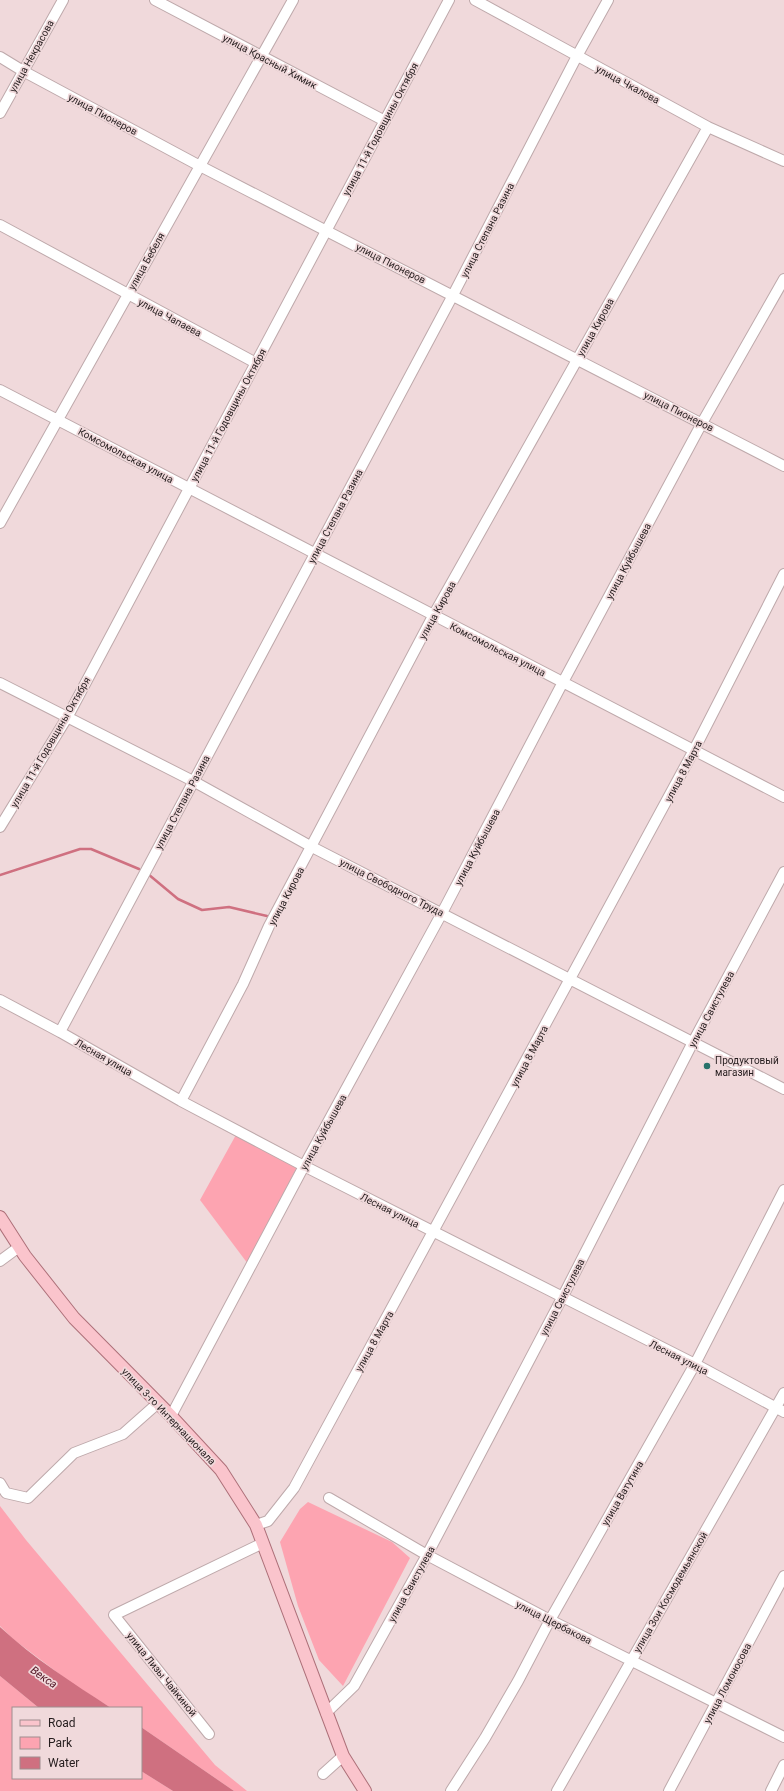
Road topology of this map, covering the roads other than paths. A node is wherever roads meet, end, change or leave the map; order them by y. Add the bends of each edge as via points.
1 (63, 0) edge
2 (155, 0) edge
3 (293, 0) edge
4 (449, 0) edge
5 (475, 0) edge
6 (608, 0) edge
7 (577, 56) junction
8 (0, 57) edge
9 (261, 57) junction
10 (23, 71) junction
11 (0, 113) edge
12 (384, 121) junction
13 (708, 127) junction
14 (784, 160) edge
15 (200, 166) junction
16 (0, 225) edge
17 (326, 230) junction
18 (784, 279) edge
19 (128, 294) junction
20 (453, 295) junction
21 (576, 359) junction
22 (256, 363) junction
23 (0, 390) edge
24 (57, 419) junction
25 (702, 422) junction
26 (784, 466) edge
27 (190, 488) junction
28 (0, 523) edge
29 (316, 553) junction
30 (784, 574) edge
31 (433, 616) junction
32 (563, 682) junction
33 (0, 683) edge
34 (68, 716) junction
35 (694, 750) junction
36 (193, 781) junction
37 (784, 797) edge
38 (0, 827) edge
39 (312, 846) junction
40 (784, 872) edge
41 (442, 913) junction
42 (570, 979) junction
43 (0, 1000) edge
44 (60, 1032) junction
45 (693, 1042) junction
46 (784, 1089) edge
47 (181, 1101) junction
48 (304, 1166) junction
49 (784, 1190) edge
50 (0, 1217) edge
51 (434, 1232) junction
52 (19, 1246) junction
53 (0, 1261) edge
54 (562, 1298) junction
55 (694, 1364) junction
56 (784, 1393) edge
57 (158, 1403) junction
58 (780, 1410) edge
59 (171, 1416) junction
60 (0, 1483) edge
61 (329, 1498) dead end
62 (256, 1525) junction
63 (263, 1543) junction
64 (427, 1555) junction
65 (784, 1576) edge
66 (550, 1620) junction
67 (631, 1660) junction
68 (716, 1704) junction
69 (326, 1713) junction
70 (209, 1734) dead end
71 (784, 1737) edge
72 (342, 1756) junction
73 (784, 1765) edge
74 (323, 1774) dead end
75 (365, 1791) edge
76 (451, 1791) edge
77 (557, 1791) edge
78 (669, 1791) edge
79 (771, 1791) edge

1 - 10 street, улица Некрасова
2 - 9 street, улица Красный Химик
3 - 9 street, улица Бебеля
4 - 12 street, улица 11-й Годовщины Октября
5 - 7 street, улица Чкалова
6 - 7 street, улица Степана Разина
7 - 13 street, улица Чкалова
7 - 20 street, улица Степана Разина
8 - 10 street, улица Пионеров
9 - 12 street, улица Красный Химик
9 - 15 street, улица Бебеля
10 - 11 street, улица Некрасова
10 - 15 street, улица Пионеров
12 - 17 street, улица 11-й Годовщины Октября
13 - 14 street, улица Чкалова
13 - 21 street, улица Кирова
15 - 17 street, улица Пионеров
15 - 19 street, улица Бебеля
16 - 19 street, улица Чапаева
17 - 20 street, улица Пионеров
17 - 22 street, улица 11-й Годовщины Октября
18 - 25 street, улица Куйбышева
19 - 22 street, улица Чапаева
19 - 24 street, улица Бебеля
20 - 21 street, улица Пионеров
20 - 29 street, улица Степана Разина
21 - 25 street, улица Пионеров
21 - 31 street, улица Кирова
22 - 27 street, улица 11-й Годовщины Октября
23 - 24 street, Комсомольская улица
24 - 27 street, Комсомольская улица
24 - 28 street, улица Бебеля
25 - 26 street, улица Пионеров
25 - 32 street, улица Куйбышева
27 - 29 street, Комсомольская улица
27 - 34 street, улица 11-й Годовщины Октября
29 - 31 street, Комсомольская улица
29 - 36 street, улица Степана Разина
30 - 35 street, улица 8 Марта
31 - 32 street, Комсомольская улица
31 - 39 street, улица Кирова
32 - 35 street, Комсомольская улица
32 - 41 street, улица Куйбышева
33 - 34 street, улица Свободного Труда
34 - 36 street, улица Свободного Труда
34 - 38 street, улица 11-й Годовщины Октября
35 - 37 street, Комсомольская улица
35 - 42 street, улица 8 Марта
36 - 39 street, улица Свободного Труда
36 - 44 street, улица Степана Разина
39 - 41 street, улица Свободного Труда
39 - 47 street, улица Кирова
40 - 45 street, улица Свистулева
41 - 42 street, улица Свободного Труда
41 - 48 street, улица Куйбышева
42 - 45 street, улица Свободного Труда
42 - 51 street, улица 8 Марта
43 - 44 street, Лесная улица
44 - 47 street, Лесная улица
45 - 46 street, улица Свободного Труда
45 - 54 street, улица Свистулева
47 - 48 street, Лесная улица
48 - 51 street, Лесная улица
48 - 59 street, улица Куйбышева
49 - 55 street, улица Ватутина
50 - 52 main road, улица 3-го Интернационала
51 - 54 street, Лесная улица
51 - 62 street, улица 8 Марта via 294,1488 268,1520
52 - 53 street
52 - 57 main road, улица 3-го Интернационала via 74,1318
54 - 55 street, Лесная улица
54 - 64 street, улица Свистулева
55 - 58 street, Лесная улица
55 - 66 street, улица Ватутина
56 - 58 street, улица Зои Космодемьянской
57 - 59 main road, улица 3-го Интернационала
57 - 60 street via 123,1434 74,1453 28,1498 6,1493
58 - 67 street, улица Зои Космодемьянской
59 - 62 main road, улица 3-го Интернационала via 221,1470
61 - 64 street, улица Щербакова
62 - 63 main road, улица 3-го Интернационала
63 - 69 main road, улица 3-го Интернационала
63 - 70 street, улица Лизы Чайкиной via 114,1615
64 - 66 street, улица Щербакова
64 - 69 street, улица Свистулева via 354,1686
65 - 68 street, улица Ломоносова
66 - 67 street, улица Щербакова
66 - 76 street, улица Ватутина via 515,1687
67 - 68 street, улица Щербакова
67 - 77 street, улица Зои Космодемьянской
68 - 71 street, улица Щербакова
68 - 78 street, улица Ломоносова
69 - 72 main road, улица 3-го Интернационала
72 - 74 street
72 - 75 main road, улица 3-го Интернационала
73 - 79 street

